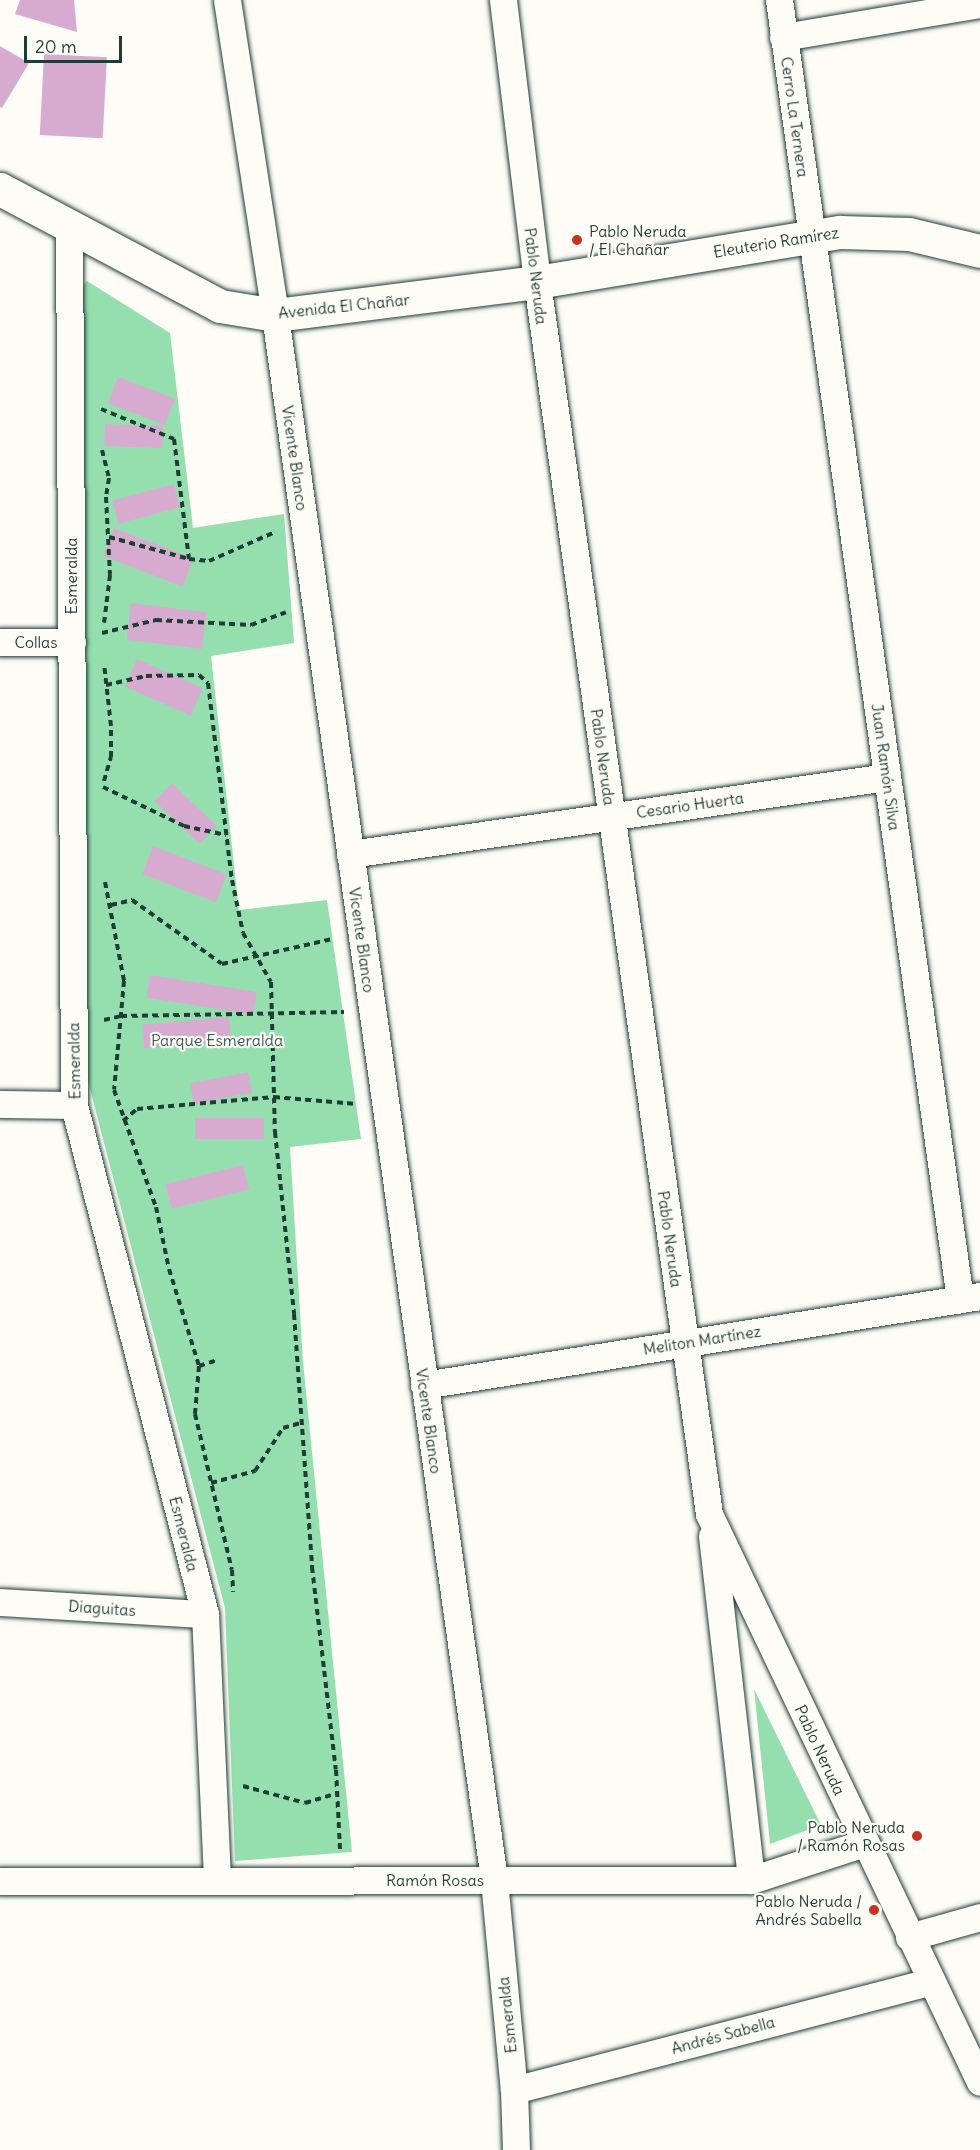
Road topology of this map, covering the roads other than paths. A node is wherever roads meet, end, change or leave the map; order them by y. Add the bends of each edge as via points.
1 (227, 0) edge
2 (503, 0) edge
3 (779, 0) edge
4 (980, 4) edge
5 (783, 37) junction
6 (0, 189) edge
7 (69, 225) junction
8 (811, 235) junction
9 (979, 249) edge
10 (537, 282) junction
11 (275, 315) junction
12 (0, 642) edge
13 (72, 642) junction
14 (887, 777) junction
15 (611, 817) junction
16 (350, 854) junction
17 (0, 1104) edge
18 (74, 1105) junction
19 (970, 1298) edge
20 (685, 1343) junction
21 (424, 1385) junction
22 (709, 1514) junction
23 (0, 1602) edge
24 (205, 1614) junction
25 (864, 1843) junction
26 (494, 1880) junction
27 (751, 1880) junction
28 (0, 1881) edge
29 (217, 1881) junction
30 (980, 1917) edge
31 (909, 1937) junction
32 (931, 1981) junction
33 (980, 2082) edge
34 (514, 2090) junction
35 (516, 2150) edge

1 - 11 street, Vicente Blanco
2 - 10 street, Pablo Neruda
3 - 5 street, Cerro La Ternera
4 - 5 street
5 - 8 street, Cerro La Ternera
6 - 7 street, Avenida El Chañar
7 - 11 street, Avenida El Chañar via 220,306
7 - 13 street, Esmeralda
8 - 9 street, Eleuterio Ramírez via 875,231
8 - 10 street, Eleuterio Ramírez
8 - 14 street, Juan Ramón Silva
10 - 11 street, Avenida El Chañar
10 - 15 street, Pablo Neruda
11 - 16 street, Vicente Blanco
12 - 13 street, Collas
13 - 18 street, Esmeralda
14 - 15 street, Cesario Huerta
14 - 19 street, Juan Ramón Silva
15 - 16 street, Cesario Huerta
15 - 20 street, Pablo Neruda
16 - 21 street, Vicente Blanco
17 - 18 street
18 - 24 street, Esmeralda
19 - 20 street, Meliton Martínez
20 - 21 street, Meliton Martínez
20 - 22 street, Pablo Neruda
21 - 26 street, Vicente Blanco
22 - 25 street, Pablo Neruda
22 - 27 street, Pablo Neruda
23 - 24 street, Diaguitas
24 - 29 street, Esmeralda
25 - 27 street, Ramón Rosas
25 - 31 street, Pablo Neruda
26 - 27 street, Ramón Rosas
26 - 29 street, Ramón Rosas
26 - 34 street, Esmeralda
28 - 29 street, Ramón Rosas
30 - 31 street
31 - 32 street, Pablo Neruda
32 - 33 street, Pablo Neruda
32 - 34 street, Andrés Sabella
34 - 35 street, Esmeralda

